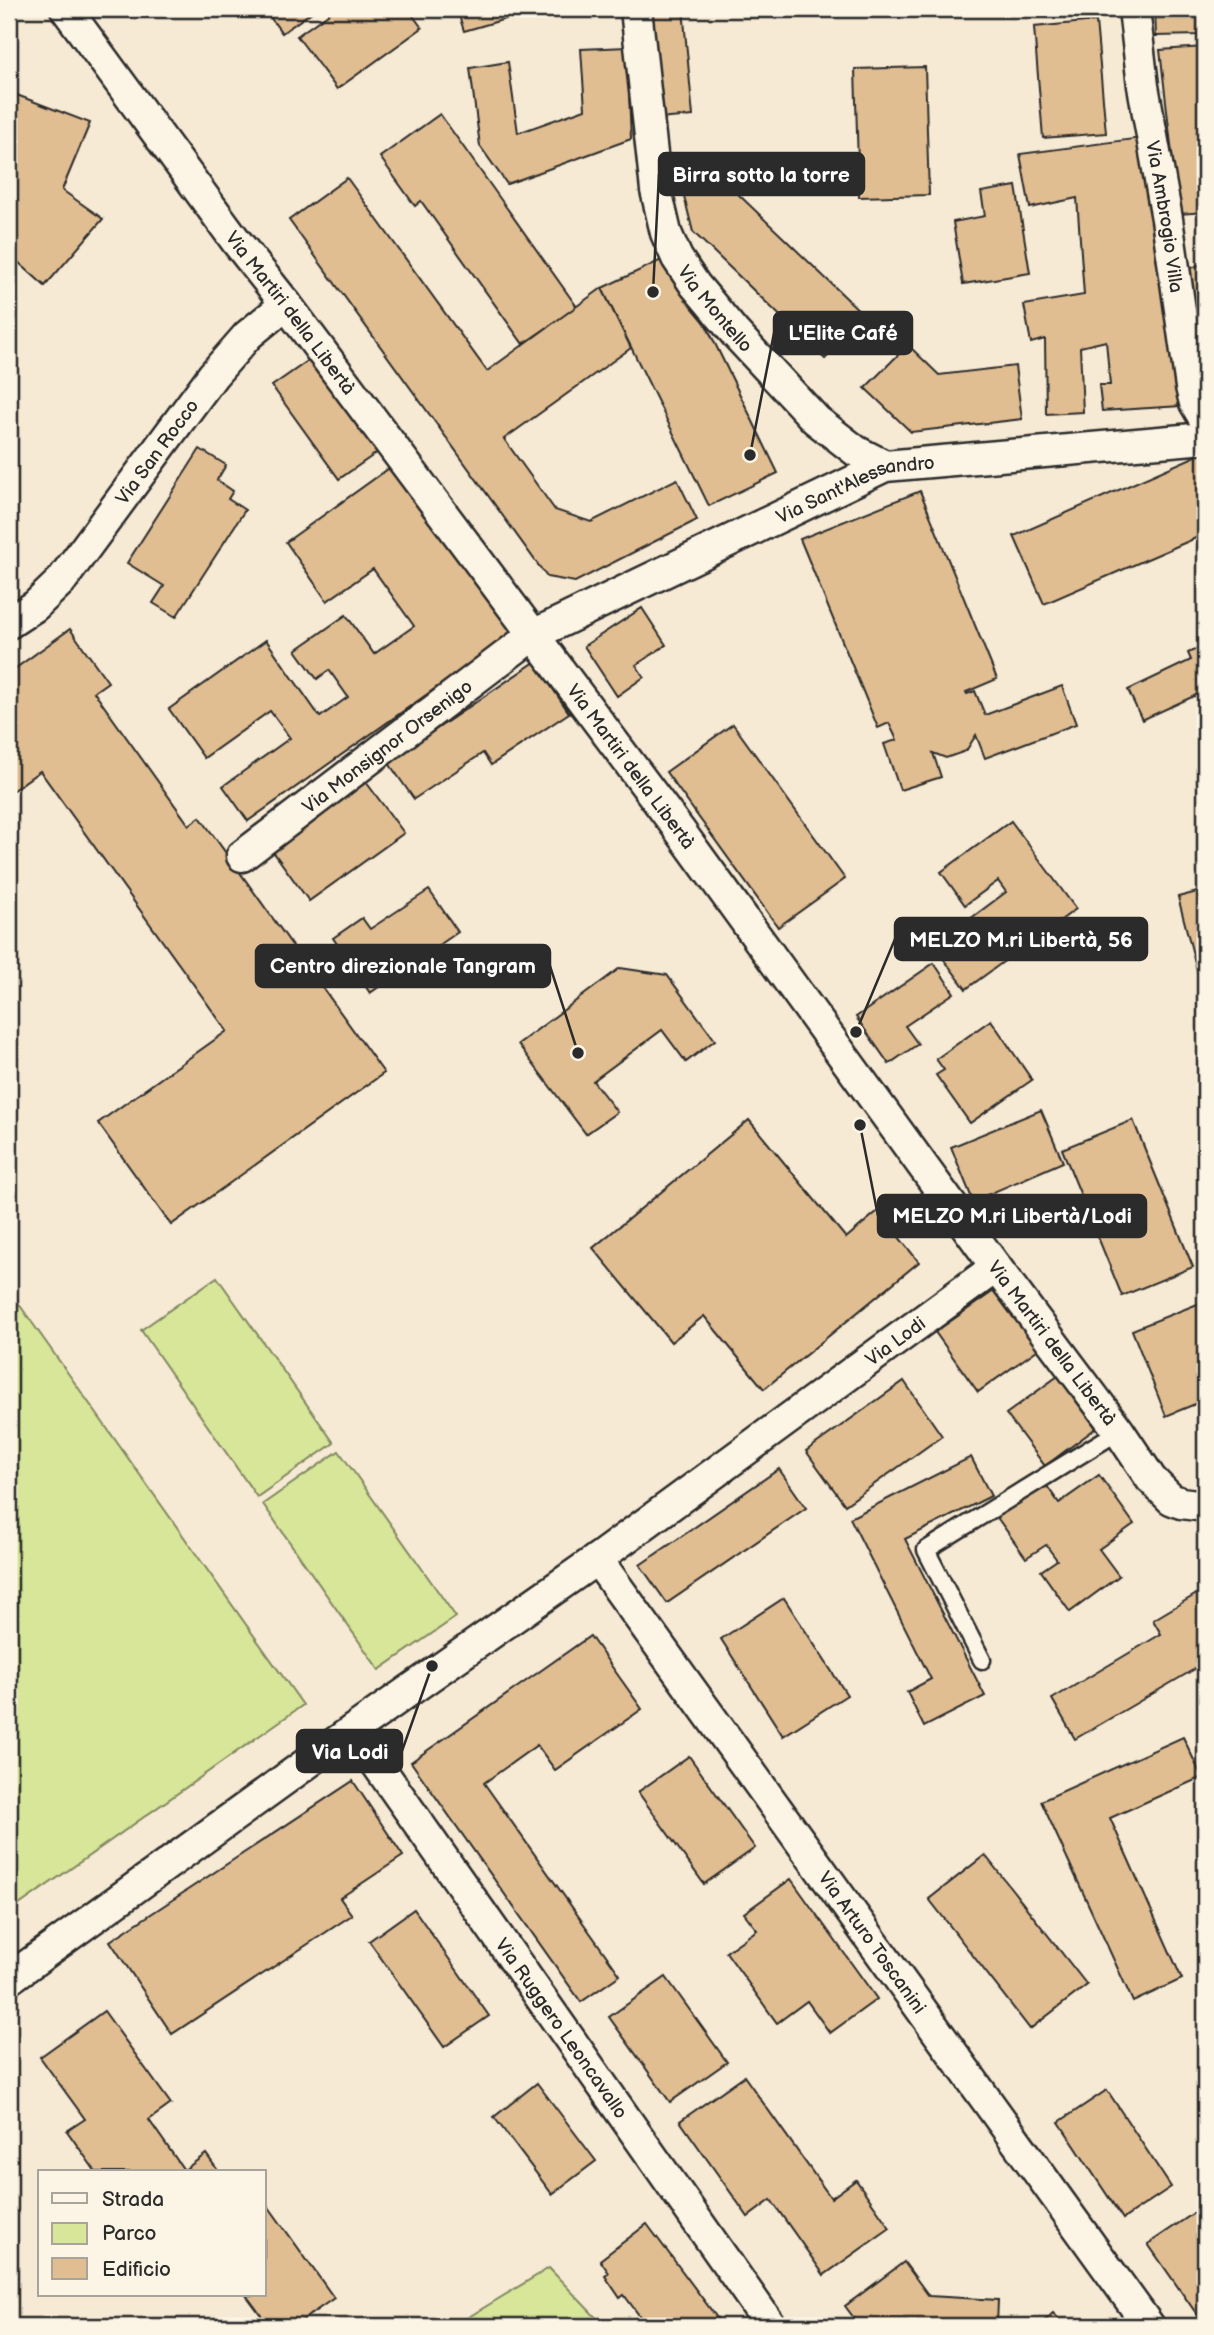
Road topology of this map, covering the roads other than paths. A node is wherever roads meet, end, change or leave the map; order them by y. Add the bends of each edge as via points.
1 (66, 9) edge
2 (636, 9) edge
3 (1133, 9) edge
4 (286, 304) junction
5 (1205, 420) edge
6 (1205, 438) edge
7 (885, 466) junction
8 (34, 606) junction
9 (9, 623) edge
10 (533, 635) junction
11 (9, 641) edge
12 (242, 856) dead end
13 (996, 1267) junction
14 (1119, 1431) junction
15 (1205, 1506) edge
16 (597, 1559) junction
17 (982, 1660) dead end
18 (353, 1730) junction
19 (9, 1979) edge
20 (771, 2326) edge
21 (1149, 2326) edge

1 - 4 street, Via Martiri della Libertà
2 - 7 street, Via Montello via 656,190 677,258 790,395 830,432
3 - 5 street, Via Ambrogio Villa via 1191,387
4 - 8 street, Via San Rocco via 247,335 213,374 61,581
4 - 10 street, Via Martiri della Libertà
6 - 7 street, Via Sant'Alessandro
7 - 10 street, Via Sant'Alessandro
8 - 9 street, Via San Rocco
8 - 11 street, Via San Rocco
10 - 12 street, Via Monsignor Orsenigo
10 - 13 street, Via Martiri della Libertà
13 - 14 street, Via Martiri della Libertà
13 - 16 street, Via Lodi
14 - 15 street, Via Martiri della Libertà via 1163,1493 1181,1503
14 - 17 lane via 926,1550
16 - 18 street, Via Lodi
16 - 21 street, Via Arturo Toscanini
18 - 19 street, Via Lodi
18 - 20 street, Via Ruggero Leoncavallo

